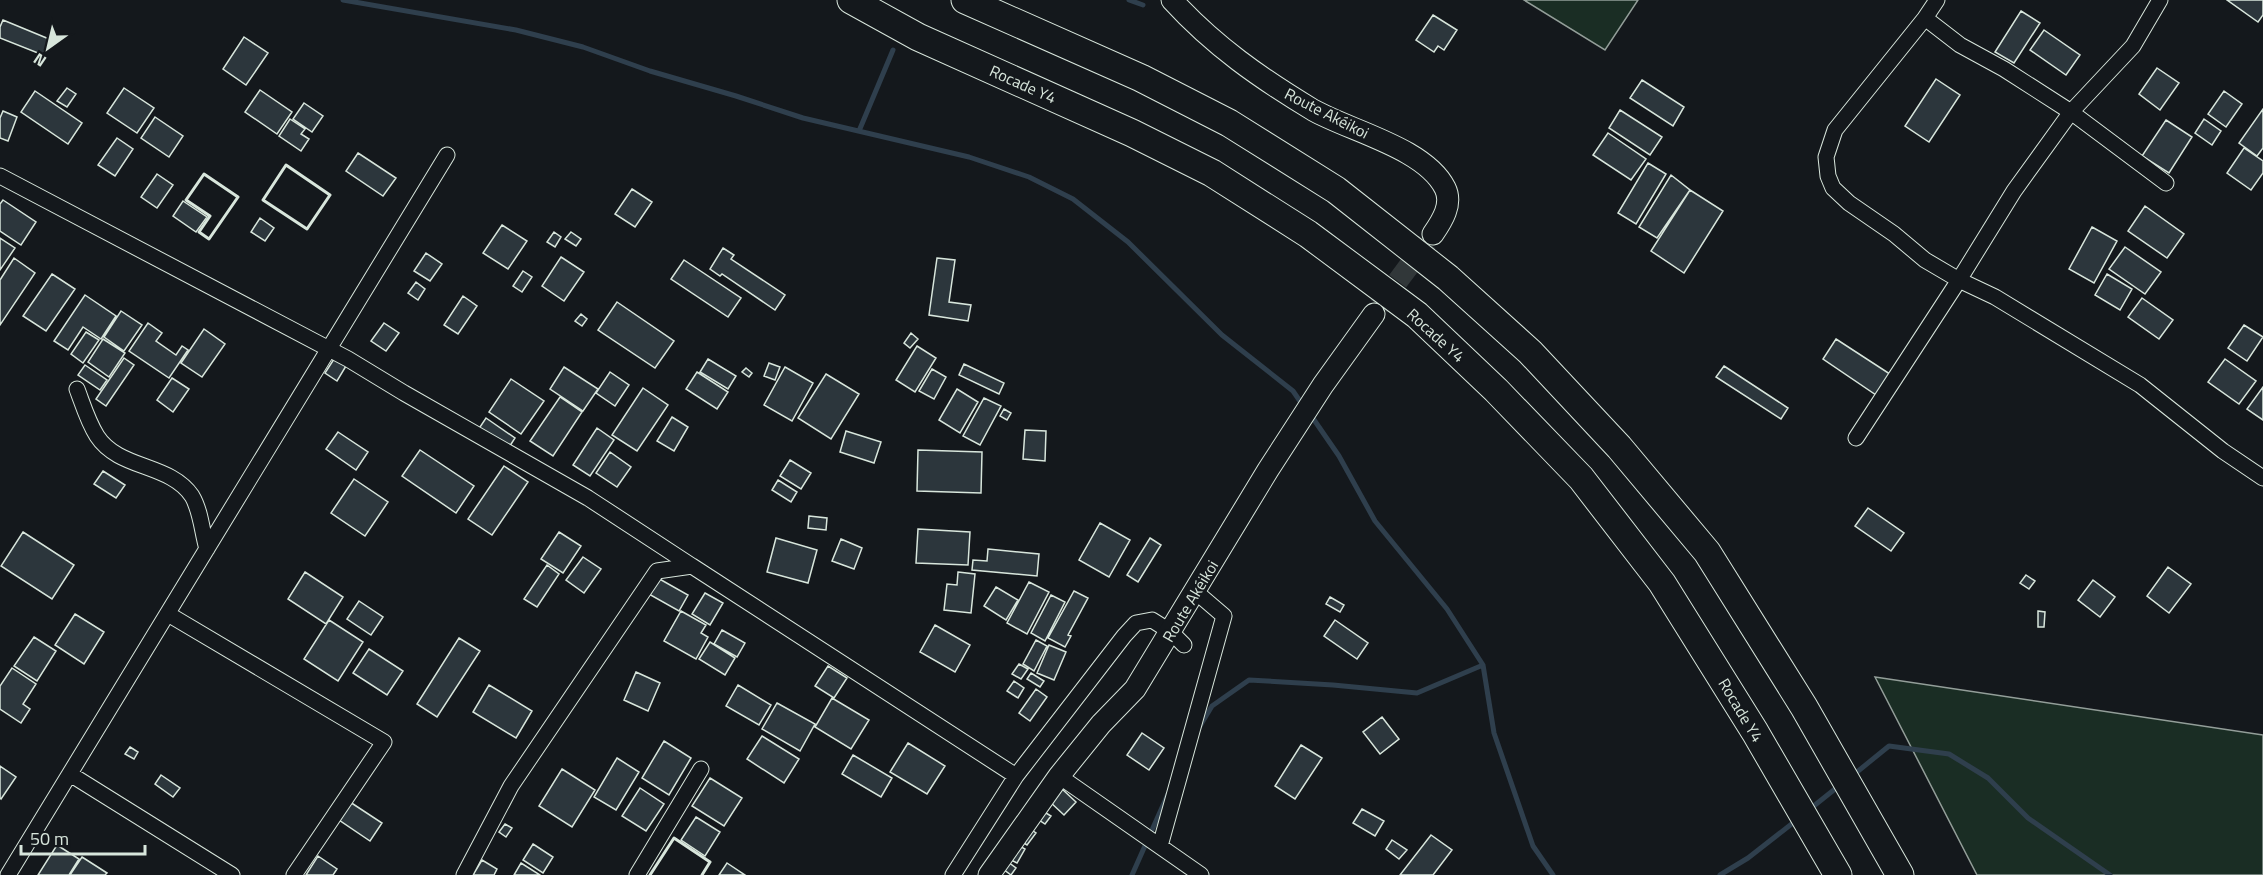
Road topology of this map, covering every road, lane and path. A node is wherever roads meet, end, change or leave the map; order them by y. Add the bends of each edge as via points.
1 (851, 0) edge
2 (965, 0) edge
3 (1172, 0) edge
4 (1937, 0) edge
5 (2160, 0) edge
6 (1925, 18) junction
7 (2071, 112) junction
8 (447, 155) dead end
9 (0, 176) edge
10 (2166, 183) dead end
11 (1433, 234) tunnel mouth
12 (1959, 280) junction
13 (1374, 314) tunnel mouth
14 (328, 350) junction
15 (78, 389) dead end
16 (1856, 438) dead end
17 (2263, 478) edge
18 (207, 549) junction
19 (692, 566) junction
20 (1196, 592) junction
21 (168, 614) junction
22 (1178, 638) junction
23 (702, 769) dead end
24 (70, 774) junction
25 (1016, 776) junction
26 (1059, 776) junction
27 (1160, 846) junction
28 (1834, 868) edge
29 (8, 875) edge
30 (232, 875) edge
31 (294, 875) edge
32 (464, 875) edge
33 (637, 875) edge
34 (953, 875) edge
35 (989, 875) edge
36 (1201, 875) edge
37 (1900, 875) edge

1 - 28 highway, Rocade Y4 via 918,37 1212,173 1308,234 1417,315 1581,478 1662,583
2 - 37 highway via 1141,78 1229,123 1336,190 1448,278 1530,352 1619,447 1707,552 1804,707
3 - 11 street, Route Akéikoi via 1199,30 1258,76 1316,111 1424,162 1446,188 1444,217
4 - 6 street
5 - 7 street via 2133,46
6 - 7 street via 1960,45
6 - 12 street via 1835,130 1826,157 1828,176 1833,188 1849,203 1925,260
7 - 10 street
7 - 12 street via 2014,191
8 - 14 street
9 - 14 street
12 - 16 street
12 - 17 street via 1995,297 2140,386
13 - 20 street, Route Akéikoi via 1268,470
14 - 18 street
14 - 19 street via 588,498
15 - 18 street via 98,437 128,462 177,480 192,496
18 - 21 street
19 - 25 street
19 - 32 street via 657,571 511,786
20 - 22 street, Route Akéikoi
20 - 27 street via 1224,615
21 - 24 street
21 - 31 street via 384,742
22 - 25 street via 1152,620 1136,623
22 - 26 street, Route Akéikoi
23 - 33 street
24 - 29 street
24 - 30 street
25 - 34 street
26 - 27 street
26 - 35 street, Route Akéikoi
27 - 36 street

